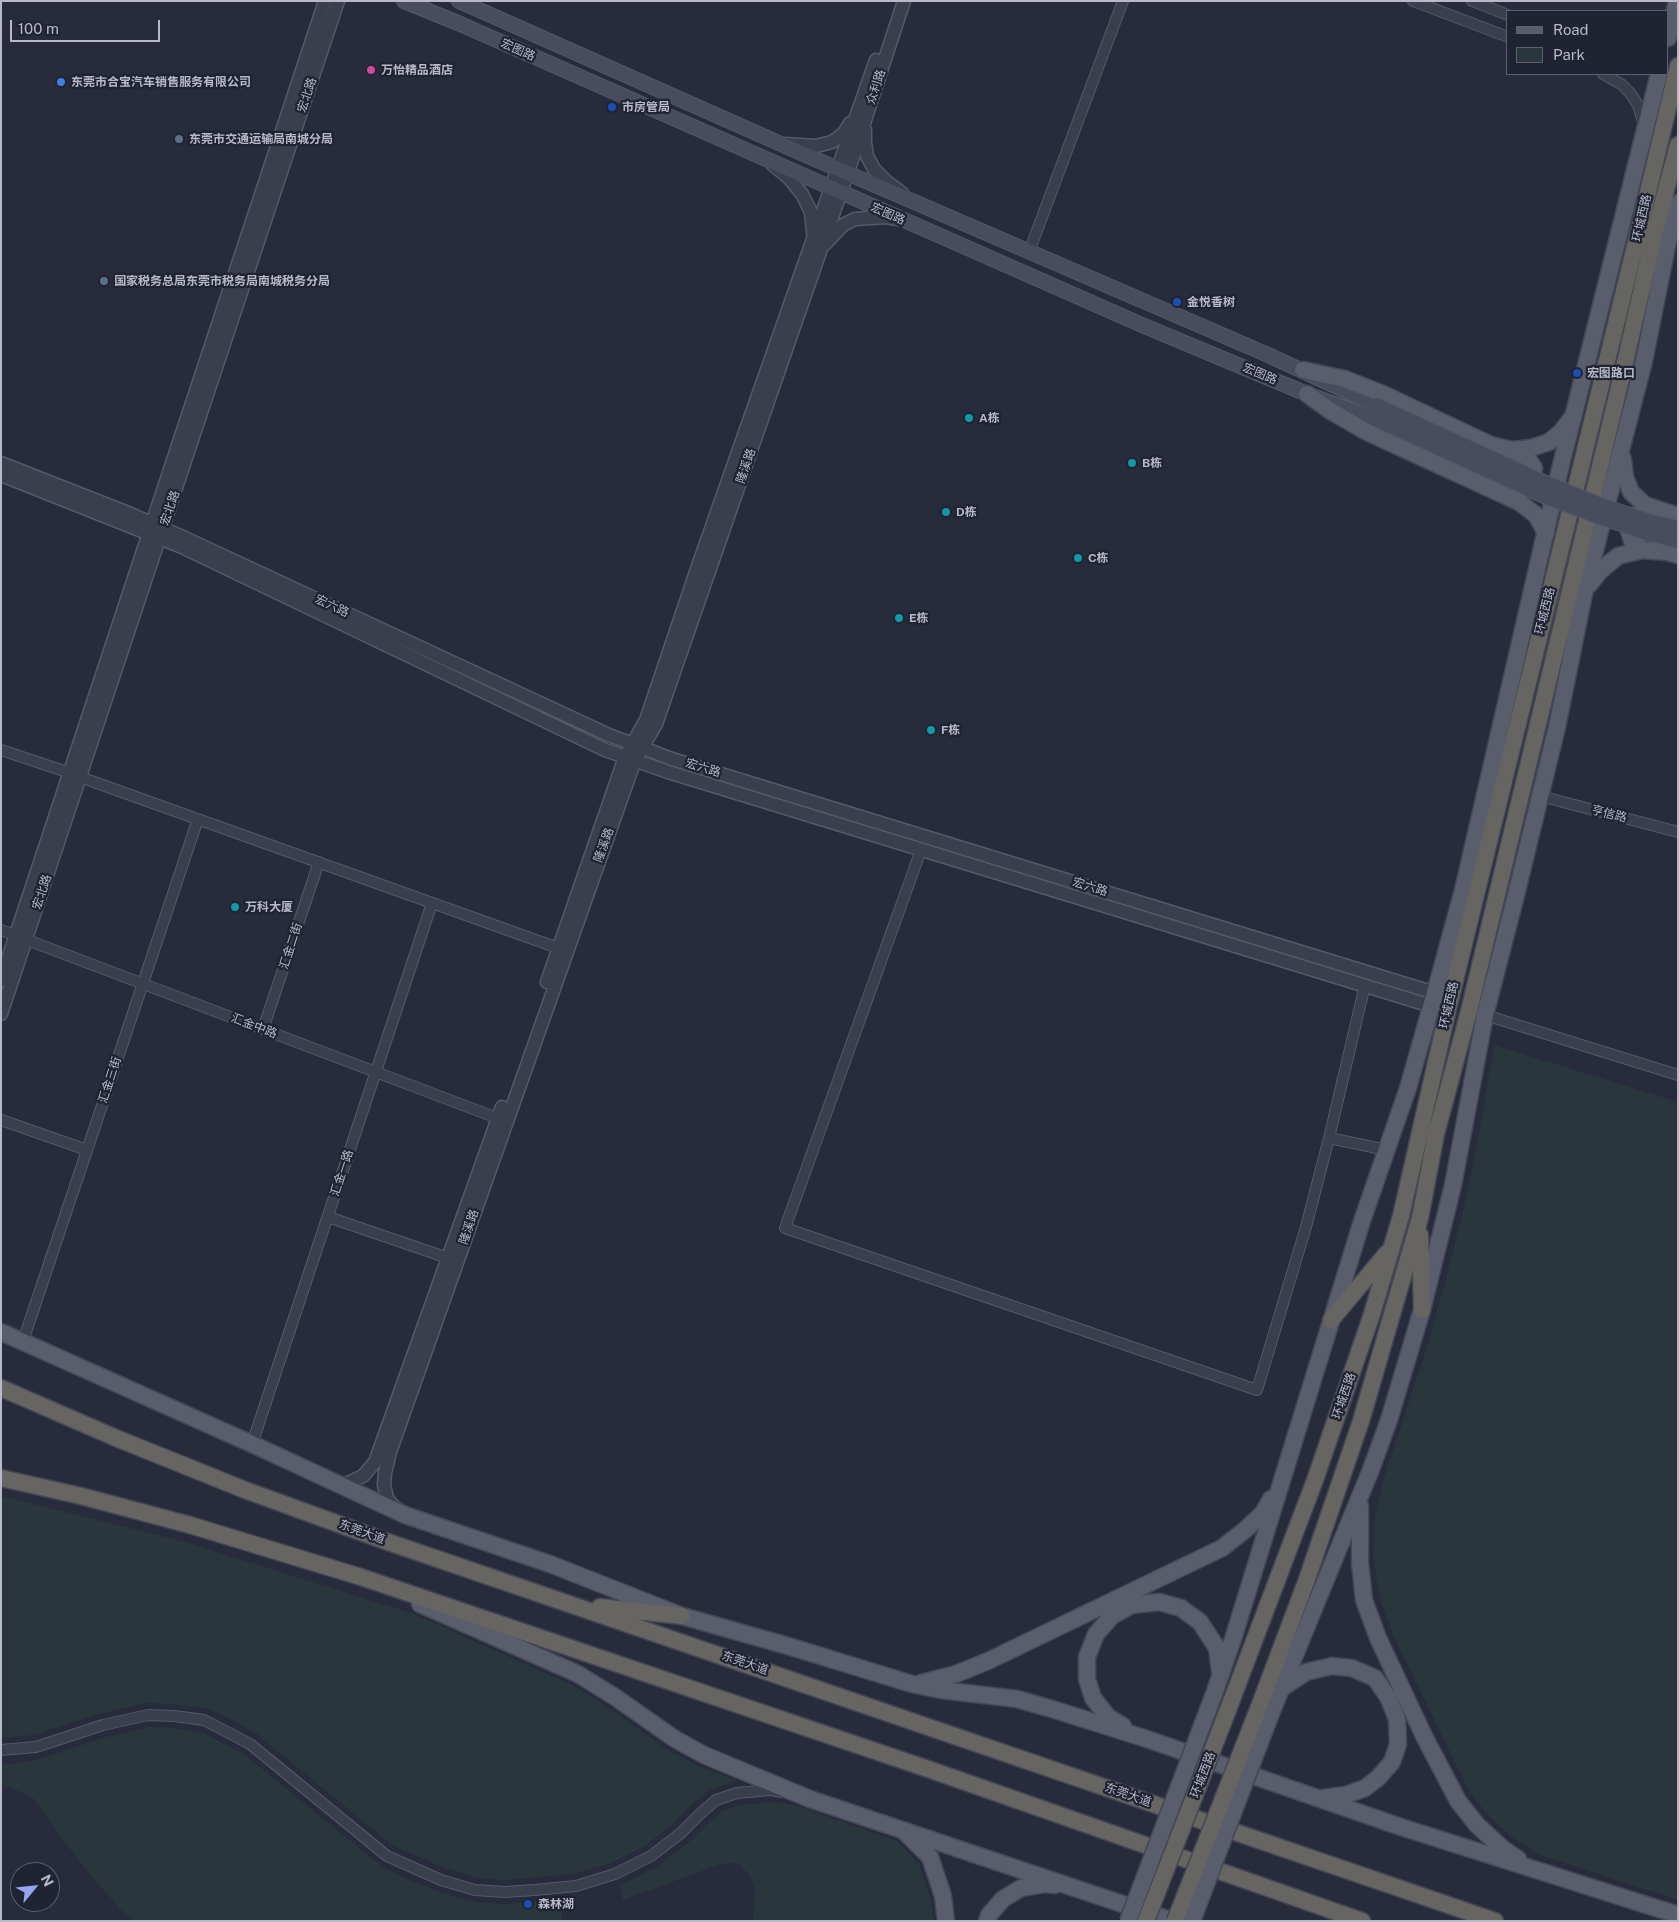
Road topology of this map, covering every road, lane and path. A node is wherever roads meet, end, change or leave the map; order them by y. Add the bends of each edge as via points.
1 (325, 1) edge
2 (338, 1) edge
3 (404, 1) edge
4 (459, 1) edge
5 (896, 1) edge
6 (904, 1) edge
7 (1122, 1) edge
8 (1414, 1) edge
9 (1472, 1) edge
10 (1677, 1) edge
11 (1506, 14) edge
12 (1669, 31) edge
13 (1506, 36) edge
14 (1678, 66) edge
15 (1605, 75) edge
16 (1659, 75) edge
17 (861, 116) junction
18 (1645, 133) junction
19 (777, 142) junction
20 (1678, 145) edge
21 (769, 162) junction
22 (842, 171) junction
23 (835, 191) junction
24 (914, 202) junction
25 (1678, 203) edge
26 (902, 220) junction
27 (816, 246) junction
28 (1029, 252) junction
29 (1303, 370) junction
30 (1306, 394) junction
31 (1574, 415) junction
32 (1512, 450) junction
33 (1622, 451) junction
34 (1, 463) edge
35 (1, 475) edge
36 (1497, 491) junction
37 (1671, 514) edge
38 (1678, 528) edge
39 (156, 531) junction
40 (1546, 533) junction
41 (1678, 541) edge
42 (1643, 550) junction
43 (1678, 555) edge
44 (1585, 589) junction
45 (637, 746) junction
46 (1, 750) edge
47 (630, 759) junction
48 (75, 775) junction
49 (1540, 796) junction
50 (198, 818) junction
51 (1678, 832) edge
52 (921, 850) junction
53 (319, 862) junction
54 (432, 902) junction
55 (1, 930) edge
56 (21, 937) junction
57 (558, 948) junction
58 (1, 980) edge
59 (142, 983) junction
60 (1365, 985) junction
61 (1433, 999) junction
62 (1, 1014) edge
63 (1485, 1015) junction
64 (263, 1030) junction
65 (376, 1072) junction
66 (1678, 1075) edge
67 (1, 1120) edge
68 (502, 1120) junction
69 (1329, 1138) junction
70 (87, 1150) junction
71 (1387, 1150) junction
72 (328, 1217) junction
73 (1420, 1218) junction
74 (1391, 1247) junction
75 (448, 1258) junction
76 (1422, 1310) junction
77 (1332, 1320) junction
78 (1, 1332) edge
79 (23, 1341) junction
80 (1, 1388) edge
81 (252, 1444) junction
82 (1, 1478) edge
83 (1280, 1484) junction
84 (341, 1486) junction
85 (1360, 1495) junction
86 (405, 1515) junction
87 (361, 1577) junction
88 (568, 1603) junction
89 (682, 1616) junction
90 (1220, 1676) junction
91 (912, 1684) junction
92 (1282, 1688) junction
93 (1264, 1714) junction
94 (1137, 1736) junction
95 (1, 1750) edge
96 (798, 1793) junction
97 (1319, 1799) junction
98 (904, 1831) junction
99 (1532, 1869) junction
100 (1071, 1886) junction
101 (1678, 1915) edge
102 (946, 1921) edge
103 (987, 1921) edge
104 (1128, 1921) edge
105 (1146, 1921) edge
106 (1174, 1921) edge
107 (1192, 1921) edge
108 (1362, 1921) edge
109 (1495, 1921) edge

1 - 39 street, 宏北路
2 - 39 street, 宏北路
3 - 21 main road, 宏图路
4 - 19 main road, 宏图路
5 - 17 street, 众利路
6 - 17 street, 众利路
7 - 28 street
8 - 13 street
9 - 11 street
10 - 12 main road
14 - 74 highway, 环城西路
15 - 18 street via 1621,84 1630,94 1638,106
16 - 18 main road
17 - 19 street via 832,142 816,146
17 - 22 street, 众利路
17 - 24 street via 867,156 874,169
18 - 31 main road
19 - 22 main road, 宏图路
20 - 73 highway, 环城西路 via 1436,1134
21 - 23 main road, 宏图路
21 - 27 street via 802,194 811,212
22 - 23 street, 隆溪路
22 - 24 main road, 宏图路
23 - 26 main road, 宏图路
23 - 27 street, 隆溪路
24 - 28 main road, 宏图路
25 - 33 main road
26 - 27 street via 886,217 855,219
26 - 30 main road, 宏图路
27 - 45 street, 隆溪路 via 698,566
28 - 29 main road, 宏图路
29 - 32 main road via 1345,379 1491,446
29 - 38 main road, 宏图路, bridge via 1548,484 1600,505
30 - 36 main road via 1366,432
30 - 41 main road, 宏图路, bridge via 1375,419 1544,496
31 - 32 main road via 1549,442
31 - 40 main road
32 - 36 main road via 1526,456 1534,468 1531,482 1522,492
33 - 37 main road via 1625,477 1632,492 1645,505
33 - 44 main road
34 - 39 street, 宏六路
35 - 39 street, 宏六路
36 - 40 main road via 1536,515
37 - 42 main road via 1647,510 1633,516 1629,531 1632,541
39 - 45 street, 宏六路
39 - 47 street, 宏六路 via 605,750
39 - 48 street, 宏北路
40 - 61 main road
42 - 43 main road
42 - 44 main road via 1618,556 1600,570
44 - 49 main road
45 - 47 street, 隆溪路
45 - 61 street, 宏六路
46 - 48 street
47 - 52 street, 宏六路
47 - 57 street, 隆溪路
47 - 68 street, 隆溪路
48 - 50 street
48 - 56 street, 宏北路
49 - 51 street, 亨信路
49 - 63 main road
50 - 53 street
50 - 59 street, 汇金三街
52 - 60 street, 宏六路
52 - 69 street via 785,1228 1257,1390
53 - 54 street
53 - 64 street, 汇金二街
54 - 57 street
54 - 65 street, 汇金一路
55 - 56 street, 汇金中路
56 - 58 street, 宏北路
56 - 59 street, 汇金中路
56 - 62 street, 宏北路
57 - 68 street, 隆溪路
59 - 64 street, 汇金中路
59 - 70 street, 汇金三街
60 - 61 street, 宏六路
60 - 69 street
61 - 71 main road
63 - 66 street
63 - 76 main road via 1455,1175
64 - 65 street, 汇金中路
65 - 68 street, 汇金中路
65 - 72 street, 汇金一路
67 - 70 street
68 - 75 street, 隆溪路
68 - 86 street, 隆溪路 via 390,1452 384,1485 392,1506
69 - 71 street
70 - 79 street, 汇金三街
71 - 77 main road
72 - 75 street
72 - 81 street, 汇金一路
73 - 76 highway
73 - 93 highway, 环城西路 via 1361,1421
74 - 77 highway
74 - 105 highway, 环城西路, bridge via 1372,1314 1315,1480
75 - 84 street, 隆溪路 via 375,1462 363,1476
76 - 85 main road via 1389,1420
77 - 83 main road
78 - 79 main road
79 - 81 main road
80 - 88 highway, 东莞大道 via 245,1490
81 - 84 main road
82 - 87 highway via 190,1524
83 - 90 main road
83 - 91 main road via 1263,1513 1222,1548 988,1660 956,1674
84 - 86 main road
85 - 92 main road
85 - 99 main road via 1360,1563 1364,1600 1378,1638 1458,1801 1477,1825 1502,1848
86 - 89 main road via 550,1564
87 - 96 main road via 578,1674 674,1739 704,1755
87 - 108 highway via 931,1770
88 - 89 highway
88 - 109 highway, 东莞大道
89 - 91 main road
90 - 94 main road via 1217,1648 1200,1622 1180,1608 1159,1602 1132,1605 1112,1616 1096,1634 1087,1657 1087,1679 1093,1698 1108,1717
90 - 104 main road, bridge
91 - 94 main road via 1017,1699
92 - 93 main road
92 - 97 main road via 1306,1672 1332,1666 1352,1668 1375,1678 1397,1719 1398,1744 1392,1762 1378,1778 1365,1788 1346,1795
93 - 106 highway, 环城西路, bridge
93 - 107 main road, bridge
94 - 97 main road
95 - 96 street via 36,1747 148,1715 204,1720 250,1744 387,1856 441,1880 475,1890 504,1892 576,1886 615,1874 651,1856 716,1800 737,1793 770,1790
96 - 98 main road
97 - 99 main road
98 - 100 main road
98 - 102 main road via 930,1857 943,1896
99 - 101 main road
100 - 103 main road via 1046,1884 1021,1888 1003,1899
100 - 106 main road

